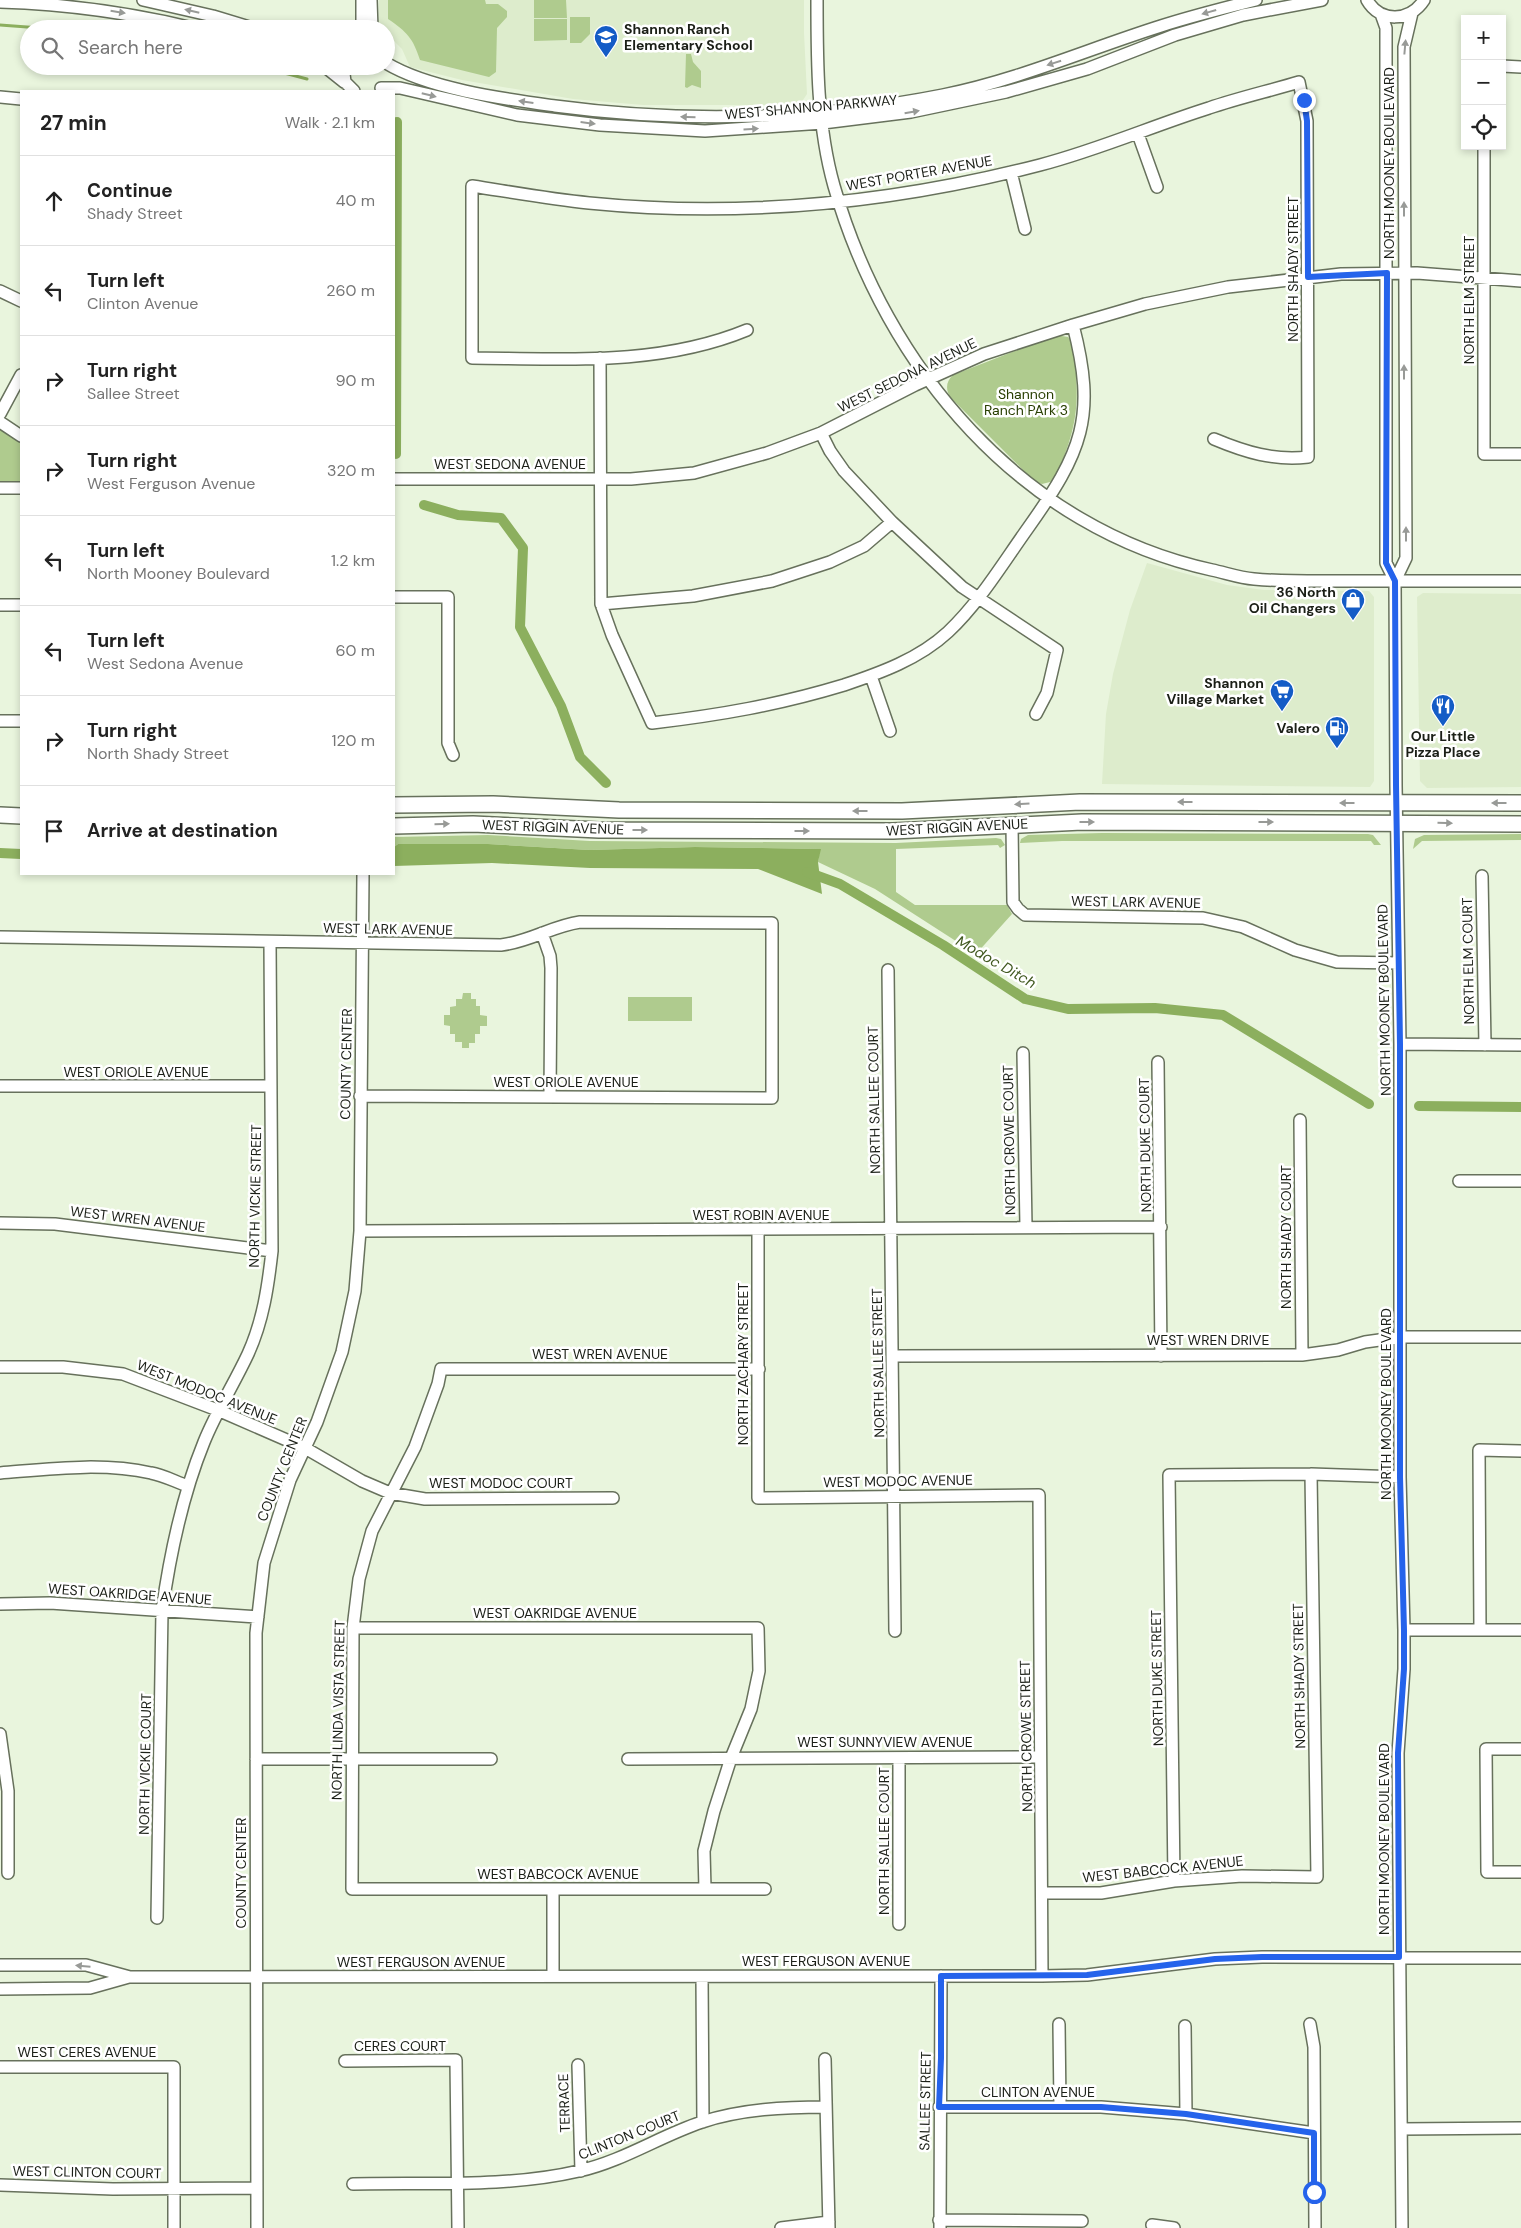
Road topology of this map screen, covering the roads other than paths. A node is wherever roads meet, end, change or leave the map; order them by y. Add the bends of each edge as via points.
1 (142, 0) edge
2 (362, 0) edge
3 (371, 0) edge
4 (817, 0) edge
5 (1256, 0) edge
6 (1322, 0) edge
7 (1355, 0) edge
8 (1424, 0) edge
9 (0, 2) edge
10 (1374, 8) edge
11 (1412, 13) junction
12 (141, 16) junction
13 (158, 20) edge
14 (226, 20) edge
15 (362, 20) edge
16 (372, 20) edge
17 (1506, 66) edge
18 (1521, 67) edge
19 (395, 68) edge
20 (335, 75) edge
21 (343, 75) edge
22 (388, 75) edge
23 (1299, 82) joint
24 (352, 89) edge
25 (378, 90) edge
26 (0, 97) edge
27 (20, 99) edge
28 (821, 112) junction
29 (823, 124) junction
30 (1138, 134) junction
31 (1484, 150) edge
32 (1010, 172) junction
33 (1157, 187) dead end
34 (840, 202) junction
35 (1025, 229) dead end
36 (1387, 273) junction
37 (1404, 273) junction
38 (1308, 277) junction
39 (1483, 277) junction
40 (1521, 281) edge
41 (0, 291) edge
42 (20, 301) edge
43 (1073, 324) junction
44 (747, 330) dead end
45 (600, 358) junction
46 (20, 378) edge
47 (928, 379) junction
48 (0, 414) edge
49 (0, 422) edge
50 (821, 433) junction
51 (20, 435) edge
52 (1214, 439) dead end
53 (1521, 454) edge
54 (395, 479) edge
55 (601, 479) junction
56 (0, 488) edge
57 (20, 488) edge
58 (1049, 498) junction
59 (892, 522) junction
60 (1395, 581) junction
61 (1521, 581) edge
62 (395, 597) edge
63 (978, 597) junction
64 (601, 604) junction
65 (0, 605) edge
66 (20, 605) edge
67 (870, 676) junction
68 (1036, 714) dead end
69 (0, 721) edge
70 (20, 721) edge
71 (890, 730) dead end
72 (453, 755) dead end
73 (1396, 803) junction
74 (1521, 803) edge
75 (0, 805) edge
76 (395, 805) edge
77 (20, 806) edge
78 (0, 815) edge
79 (20, 816) edge
80 (1396, 822) junction
81 (1521, 824) edge
82 (0, 825) edge
83 (1012, 825) junction
84 (20, 826) edge
85 (395, 826) edge
86 (363, 875) edge
87 (1482, 876) dead end
88 (542, 933) junction
89 (0, 937) edge
90 (270, 942) junction
91 (362, 943) junction
92 (1398, 963) junction
93 (888, 970) dead end
94 (1400, 1044) junction
95 (1485, 1045) junction
96 (1521, 1045) edge
97 (1023, 1053) dead end
98 (1158, 1062) dead end
99 (0, 1086) edge
100 (271, 1086) junction
101 (360, 1096) junction
102 (550, 1096) junction
103 (772, 1098) joint
104 (1300, 1120) dead end
105 (1459, 1181) dead end
106 (1521, 1182) edge
107 (0, 1223) edge
108 (1026, 1227) junction
109 (1161, 1227) junction
110 (758, 1230) junction
111 (890, 1230) junction
112 (360, 1231) junction
113 (272, 1252) junction
114 (1400, 1337) junction
115 (1521, 1337) edge
116 (1302, 1355) junction
117 (893, 1356) junction
118 (1161, 1356) junction
119 (0, 1367) edge
120 (441, 1369) joint
121 (759, 1369) junction
122 (220, 1410) junction
123 (305, 1448) junction
124 (1521, 1451) edge
125 (0, 1473) edge
126 (1311, 1474) junction
127 (1400, 1477) junction
128 (188, 1486) junction
129 (390, 1493) junction
130 (1039, 1495) joint
131 (895, 1497) junction
132 (613, 1498) dead end
133 (758, 1498) joint
134 (0, 1604) edge
135 (162, 1611) junction
136 (258, 1617) junction
137 (353, 1628) junction
138 (1404, 1630) junction
139 (1480, 1630) junction
140 (1521, 1630) edge
141 (895, 1631) dead end
142 (0, 1734) edge
143 (1521, 1749) edge
144 (1040, 1757) junction
145 (256, 1758) junction
146 (352, 1758) junction
147 (492, 1758) dead end
148 (628, 1758) dead end
149 (731, 1758) junction
150 (899, 1758) junction
151 (1521, 1872) edge
152 (8, 1873) dead end
153 (1317, 1877) joint
154 (1174, 1880) junction
155 (352, 1889) joint
156 (553, 1889) junction
157 (705, 1889) junction
158 (765, 1890) dead end
159 (1043, 1893) junction
160 (157, 1918) dead end
161 (898, 1924) dead end
162 (1399, 1957) junction
163 (1521, 1958) edge
164 (0, 1966) edge
165 (553, 1976) junction
166 (941, 1976) junction
167 (1042, 1976) junction
168 (130, 1977) junction
169 (256, 1977) junction
170 (702, 1978) junction
171 (0, 1989) edge
172 (1059, 2024) dead end
173 (1310, 2024) dead end
174 (1185, 2026) dead end
175 (825, 2059) dead end
176 (345, 2061) dead end
177 (578, 2065) dead end
178 (0, 2068) edge
179 (1060, 2106) junction
180 (826, 2107) junction
181 (939, 2107) junction
182 (1186, 2114) junction
183 (703, 2122) junction
184 (1521, 2128) edge
185 (1402, 2129) junction
186 (1314, 2133) junction
187 (581, 2171) junction
188 (457, 2182) junction
189 (353, 2184) dead end
190 (0, 2185) edge
191 (174, 2188) junction
192 (257, 2188) junction
193 (1082, 2221) dead end
194 (939, 2224) edge
195 (829, 2225) edge
196 (1152, 2225) dead end
197 (174, 2228) edge
198 (257, 2228) edge
199 (458, 2228) edge
200 (781, 2228) edge
201 (1174, 2228) edge
202 (1315, 2228) edge
203 (1402, 2228) edge

1 - 12 street
14 -> 1 street
2 - 15 street
3 - 16 street
4 - 28 street
5 -> 28 street, WEST SHANNON PARKWAY via 1161,26 1029,72 943,95
29 -> 6 street, WEST SHANNON PARKWAY via 911,112 1006,92 1087,69 1183,32 1244,15
7 - 10 street
8 - 11 street
9 -> 12 street via 92,8
10 - 11 street via 1391,18
10 - 36 street, NORTH MOONEY BOULEVARD via 1386,28
37 -> 11 street, NORTH MOONEY BOULEVARD via 1404,47
12 - 13 street
17 - 18 street
28 -> 19 street, WEST SHANNON PARKWAY via 690,117 603,112 518,101 439,84
20 - 24 street
21 - 24 street
22 - 25 street
23 - 30 street, WEST PORTER AVENUE via 1210,107
23 - 38 street, NORTH SHADY STREET via 1307,121
25 -> 29 street, WEST SHANNON PARKWAY via 400,88 517,114 600,125 705,131
26 - 27 street
28 - 29 street
29 - 34 street
30 - 32 street, WEST PORTER AVENUE
30 - 33 street
31 - 39 street, NORTH ELM STREET
32 - 34 street, WEST PORTER AVENUE via 898,195
32 - 35 street
34 - 45 street, WEST PORTER AVENUE via 735,208 640,206 589,203 472,186 472,358
34 - 47 street via 855,246 883,307
36 - 37 street, WEST SEDONA AVENUE
36 - 38 street, WEST SEDONA AVENUE
36 - 60 street, NORTH MOONEY BOULEVARD via 1386,563
37 - 39 street, WEST SEDONA AVENUE
60 -> 37 street, NORTH MOONEY BOULEVARD via 1406,558
38 - 43 street, WEST SEDONA AVENUE via 1218,289 1145,304
38 - 52 street, NORTH SHADY STREET via 1308,457 1287,459 1243,451
39 - 40 street, WEST SEDONA AVENUE
39 - 53 street, NORTH ELM STREET via 1484,454
41 - 42 street
43 - 47 street, WEST SEDONA AVENUE via 984,354
43 - 58 street via 1085,380 1083,423 1070,464
44 - 45 street via 677,351
45 - 55 street
46 - 48 street
47 - 50 street, WEST SEDONA AVENUE
47 - 58 street via 958,417 1004,463
49 - 51 street
50 - 55 street, WEST SEDONA AVENUE via 767,453 694,473
50 - 59 street via 844,471
54 - 55 street, WEST SEDONA AVENUE
55 - 64 street
56 - 57 street
58 - 60 street via 1128,545 1184,564 1253,579
58 - 63 street
59 - 63 street via 962,587
59 - 64 street via 856,550 830,562 772,580 693,596
60 - 61 street
60 - 73 street, NORTH MOONEY BOULEVARD
62 - 72 street via 448,597 448,743
63 - 67 street via 941,637 922,651
63 - 68 street via 1057,650 1047,693
64 - 67 street via 652,722 765,707
65 - 66 street
67 - 71 street
69 - 70 street
74 -> 73 main road, WEST RIGGIN AVENUE
73 -> 76 main road, WEST RIGGIN AVENUE via 1080,802 907,811
73 - 80 street, NORTH MOONEY BOULEVARD
75 - 77 main road
78 - 79 main road
80 -> 81 main road, WEST RIGGIN AVENUE
83 -> 80 main road, WEST RIGGIN AVENUE
80 - 92 street, NORTH MOONEY BOULEVARD
82 - 84 main road
85 -> 83 main road, WEST RIGGIN AVENUE via 473,824 604,830 898,831
83 - 92 street, WEST LARK AVENUE via 1013,902 1025,915 1203,918 1243,927 1295,950 1337,962
86 - 91 street, COUNTY CENTER
87 - 95 street, NORTH ELM COURT
88 - 91 street, WEST LARK AVENUE via 501,945
88 - 102 street via 551,968
88 - 103 street, WEST LARK AVENUE via 580,922 772,923
89 - 90 street, WEST LARK AVENUE
90 - 91 street, WEST LARK AVENUE
90 - 100 street, NORTH VICKIE STREET
91 - 101 street, COUNTY CENTER
92 - 94 street, NORTH MOONEY BOULEVARD
93 - 111 street, NORTH SALLEE COURT
94 - 95 street
94 - 114 street, NORTH MOONEY BOULEVARD
95 - 96 street
97 - 108 street, NORTH CROWE COURT
98 - 109 street, NORTH DUKE COURT
99 - 100 street, WEST ORIOLE AVENUE
100 - 113 street, NORTH VICKIE STREET
101 - 102 street, WEST ORIOLE AVENUE
101 - 112 street, COUNTY CENTER
102 - 103 street, WEST ORIOLE AVENUE
104 - 116 street, NORTH SHADY COURT
105 - 106 street
107 - 113 street, WEST WREN AVENUE via 55,1224
108 - 109 street, WEST ROBIN AVENUE
108 - 111 street, WEST ROBIN AVENUE
109 - 118 street
110 - 111 street, WEST ROBIN AVENUE
110 - 112 street, WEST ROBIN AVENUE
110 - 121 street, NORTH ZACHARY STREET
111 - 117 street, NORTH SALLEE STREET
112 - 123 street, COUNTY CENTER via 355,1291 342,1352
113 - 122 street, NORTH VICKIE STREET via 266,1301 249,1353
114 - 115 street, WEST WREN DRIVE
114 - 116 street, WEST WREN DRIVE
114 - 127 street, NORTH MOONEY BOULEVARD
116 - 118 street, WEST WREN DRIVE
117 - 118 street, WEST WREN DRIVE
117 - 131 street, NORTH SALLEE STREET
119 - 122 street, WEST MODOC AVENUE via 63,1367 123,1374
120 - 121 street, WEST WREN AVENUE
120 - 129 street, NORTH LINDA VISTA STREET via 415,1447
121 - 133 street, NORTH ZACHARY STREET
122 - 123 street, WEST MODOC AVENUE
122 - 128 street, NORTH VICKIE STREET via 204,1440
123 - 129 street, WEST MODOC AVENUE
123 - 136 street, COUNTY CENTER via 290,1480 264,1563
124 - 139 street via 1479,1450
125 - 128 street via 51,1468 108,1468 152,1473
126 - 127 street
126 - 153 street, NORTH SHADY STREET
126 - 154 street, NORTH DUKE STREET via 1169,1475
127 - 138 street, NORTH MOONEY BOULEVARD
128 - 135 street, NORTH VICKIE STREET via 168,1565
129 - 132 street, WEST MODOC COURT via 426,1499
129 - 137 street, NORTH LINDA VISTA STREET via 372,1531 359,1579
130 - 131 street, WEST MODOC AVENUE
130 - 144 street, NORTH CROWE STREET
131 - 133 street, WEST MODOC AVENUE
131 - 141 street
134 - 135 street, WEST OAKRIDGE AVENUE via 50,1603
135 - 136 street, WEST OAKRIDGE AVENUE
135 - 160 street, NORTH VICKIE COURT
136 - 145 street, COUNTY CENTER
137 - 146 street, NORTH LINDA VISTA STREET
137 - 149 street, WEST OAKRIDGE AVENUE via 758,1628 758,1671 751,1710
138 - 139 street
138 - 162 street, NORTH MOONEY BOULEVARD via 1398,1753
139 - 140 street
142 - 152 street via 8,1791
143 - 151 street via 1486,1749 1487,1872
144 - 150 street, WEST SUNNYVIEW AVENUE
144 - 159 street, NORTH CROWE STREET
145 - 146 street
145 - 169 street, COUNTY CENTER
146 - 147 street
146 - 155 street, NORTH LINDA VISTA STREET
148 - 149 street, WEST SUNNYVIEW AVENUE
149 - 150 street, WEST SUNNYVIEW AVENUE
149 - 157 street via 704,1851
150 - 161 street, NORTH SALLEE COURT
153 - 154 street, WEST BABCOCK AVENUE via 1242,1876
154 - 159 street, WEST BABCOCK AVENUE via 1101,1893
155 - 156 street, WEST BABCOCK AVENUE
156 - 157 street, WEST BABCOCK AVENUE
156 - 165 street
157 - 158 street, WEST BABCOCK AVENUE
159 - 167 street, NORTH CROWE STREET
162 - 163 street, WEST FERGUSON AVENUE
162 - 167 street, WEST FERGUSON AVENUE via 1215,1959 1114,1972
162 - 185 street, NORTH MOONEY BOULEVARD
168 -> 164 street, WEST FERGUSON AVENUE via 86,1965
165 - 169 street, WEST FERGUSON AVENUE
165 - 170 street, WEST FERGUSON AVENUE
166 - 167 street, WEST FERGUSON AVENUE
166 - 170 street, WEST FERGUSON AVENUE
166 - 181 street, SALLEE STREET
168 - 169 street, WEST FERGUSON AVENUE
168 - 171 street, WEST FERGUSON AVENUE via 90,1988
169 - 192 street, COUNTY CENTER
170 - 183 street
172 - 179 street
173 - 186 street via 1314,2047
174 - 182 street
175 - 180 street
176 - 188 street, CERES COURT via 456,2060
177 - 187 street, TERRACE
178 - 191 street, WEST CERES AVENUE via 174,2067
179 - 181 street, CLINTON AVENUE
179 - 182 street, CLINTON AVENUE
180 - 183 street, CLINTON COURT via 760,2110
180 - 195 street
181 - 194 street, SALLEE STREET
182 - 186 street, CLINTON AVENUE
183 - 187 street, CLINTON COURT
184 - 185 street
185 - 203 street, NORTH MOONEY BOULEVARD
186 - 202 street
187 - 188 street, CLINTON COURT via 510,2181
188 - 189 street, CLINTON COURT
188 - 199 street
190 - 191 street, WEST CLINTON COURT
191 - 192 street, WEST CLINTON COURT
191 - 197 street
192 - 198 street, COUNTY CENTER
193 - 194 street
195 - 200 street
196 - 201 street

